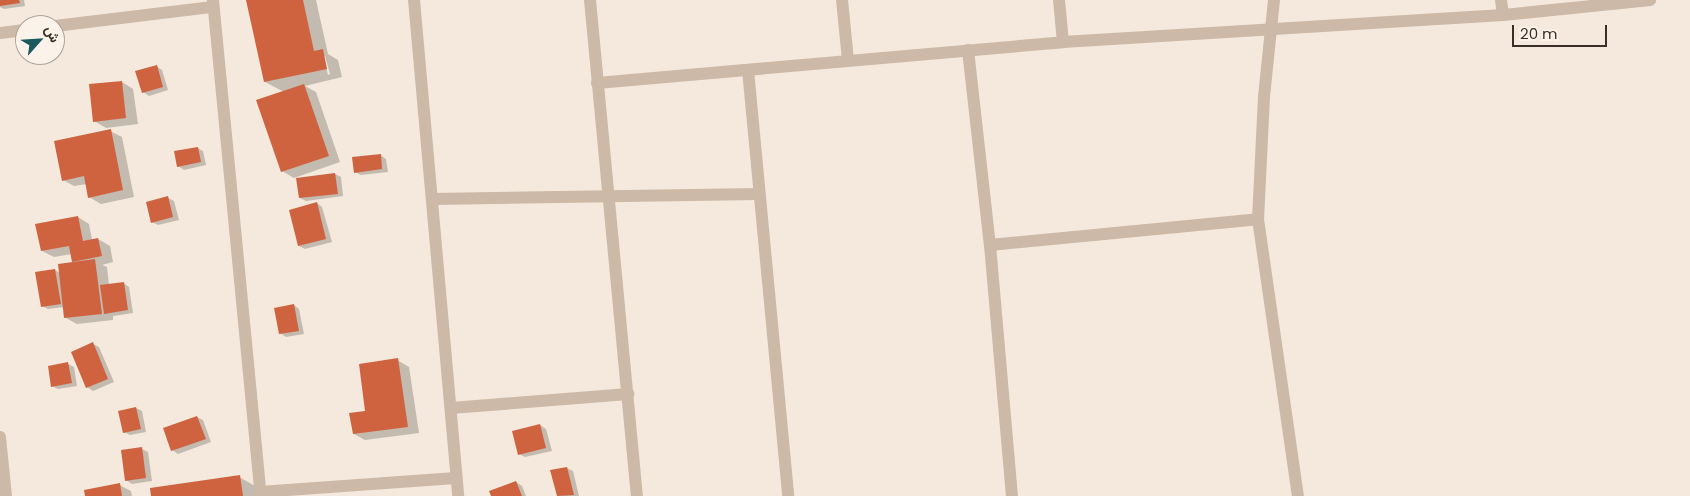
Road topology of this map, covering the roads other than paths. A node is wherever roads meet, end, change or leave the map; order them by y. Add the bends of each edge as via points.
1 (414, 0) edge
2 (590, 0) edge
3 (842, 0) edge
4 (1059, 0) edge
5 (1274, 0) edge
6 (1501, 0) edge
7 (1650, 0) edge
8 (213, 3) edge
9 (1503, 15) junction
10 (65, 25) edge
11 (1272, 28) junction
12 (15, 31) edge
13 (0, 33) edge
14 (1063, 42) junction
15 (968, 50) junction
16 (848, 60) junction
17 (748, 70) junction
18 (597, 82) junction
19 (760, 194) junction
20 (607, 197) junction
21 (433, 199) junction
22 (1258, 219) junction
23 (990, 245) junction
24 (628, 394) junction
25 (451, 408) junction
26 (0, 437) edge
27 (456, 478) junction
28 (261, 494) edge
29 (6, 496) edge
30 (458, 496) edge
31 (637, 496) edge
32 (788, 496) edge
33 (1012, 496) edge
34 (1298, 496) edge

1 - 21 street
2 - 18 street
3 - 16 street
4 - 14 street
5 - 11 street
6 - 9 street
7 - 9 street
8 - 10 street
8 - 28 street
9 - 11 street
11 - 14 street
11 - 22 street via 1264,97
12 - 13 street
14 - 15 street
15 - 16 street
15 - 23 street
16 - 17 street
17 - 18 street
17 - 19 street
18 - 20 street
19 - 20 street
19 - 32 street
20 - 21 street
20 - 24 street
21 - 25 street
22 - 23 street
22 - 34 street
23 - 33 street
24 - 25 street
24 - 31 street
25 - 27 street
26 - 29 street
27 - 28 street
27 - 30 street

